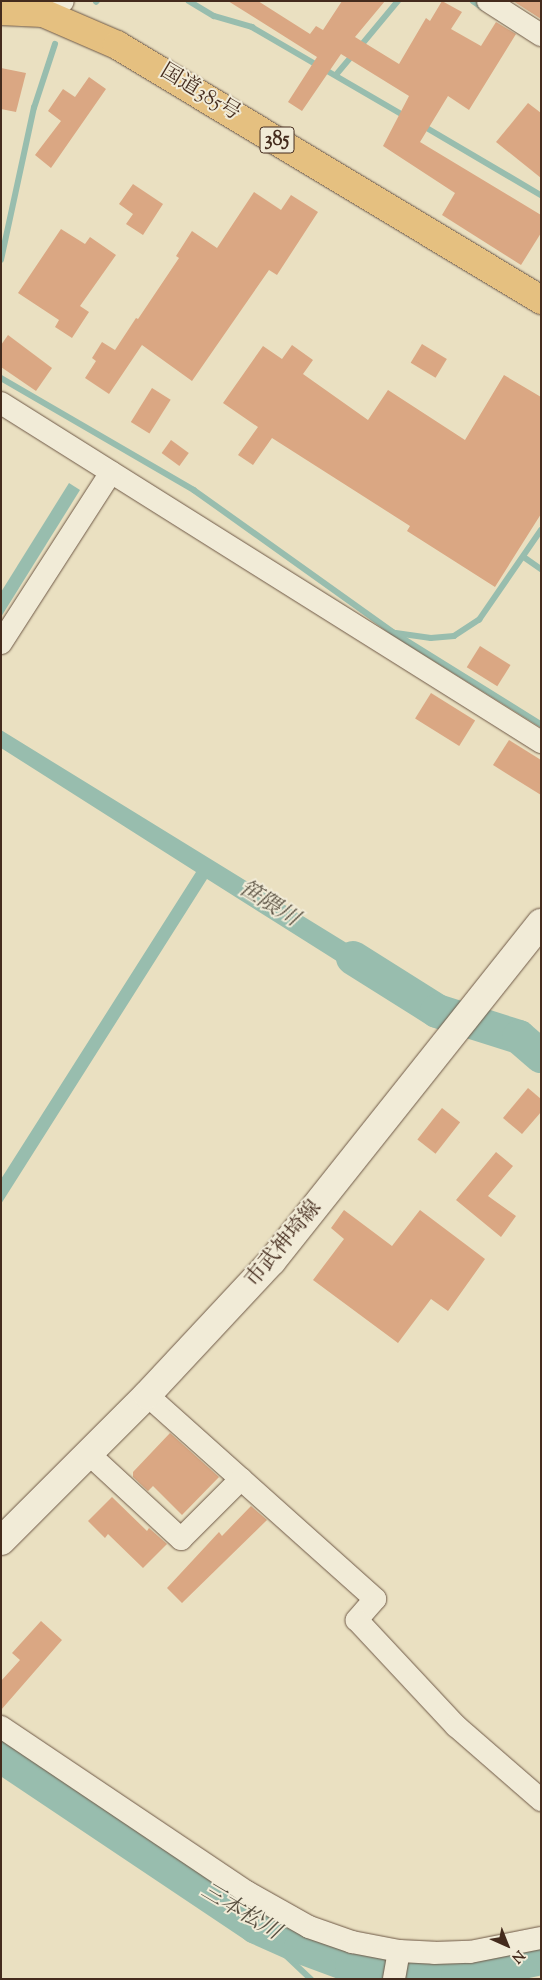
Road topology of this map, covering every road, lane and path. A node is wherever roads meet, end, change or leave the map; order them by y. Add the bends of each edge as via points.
1 (488, 1) edge
2 (53, 7) edge
3 (1, 11) edge
4 (541, 35) edge
5 (541, 300) edge
6 (1, 403) edge
7 (111, 472) junction
8 (1, 643) edge
9 (541, 742) edge
10 (541, 923) edge
11 (147, 1395) junction
12 (90, 1455) junction
13 (241, 1479) junction
14 (1, 1541) edge
15 (1, 1727) edge
16 (541, 1800) edge
17 (541, 1938) edge
18 (399, 1951) junction
19 (394, 1979) edge

1 - 4 street
2 - 3 highway, 国道385号 / 385
2 - 5 highway, 国道385号 / 385 via 163,70
6 - 7 street
7 - 8 street
7 - 9 street
10 - 11 main road, 市武神埼線 via 456,1034 272,1261
11 - 12 main road, 市武神埼線
11 - 13 street
12 - 13 street via 181,1539
12 - 14 main road, 市武神埼線
13 - 16 street via 375,1599 357,1620 456,1726
15 - 18 street via 248,1892 310,1927 352,1942
17 - 18 street via 470,1952
18 - 19 street

